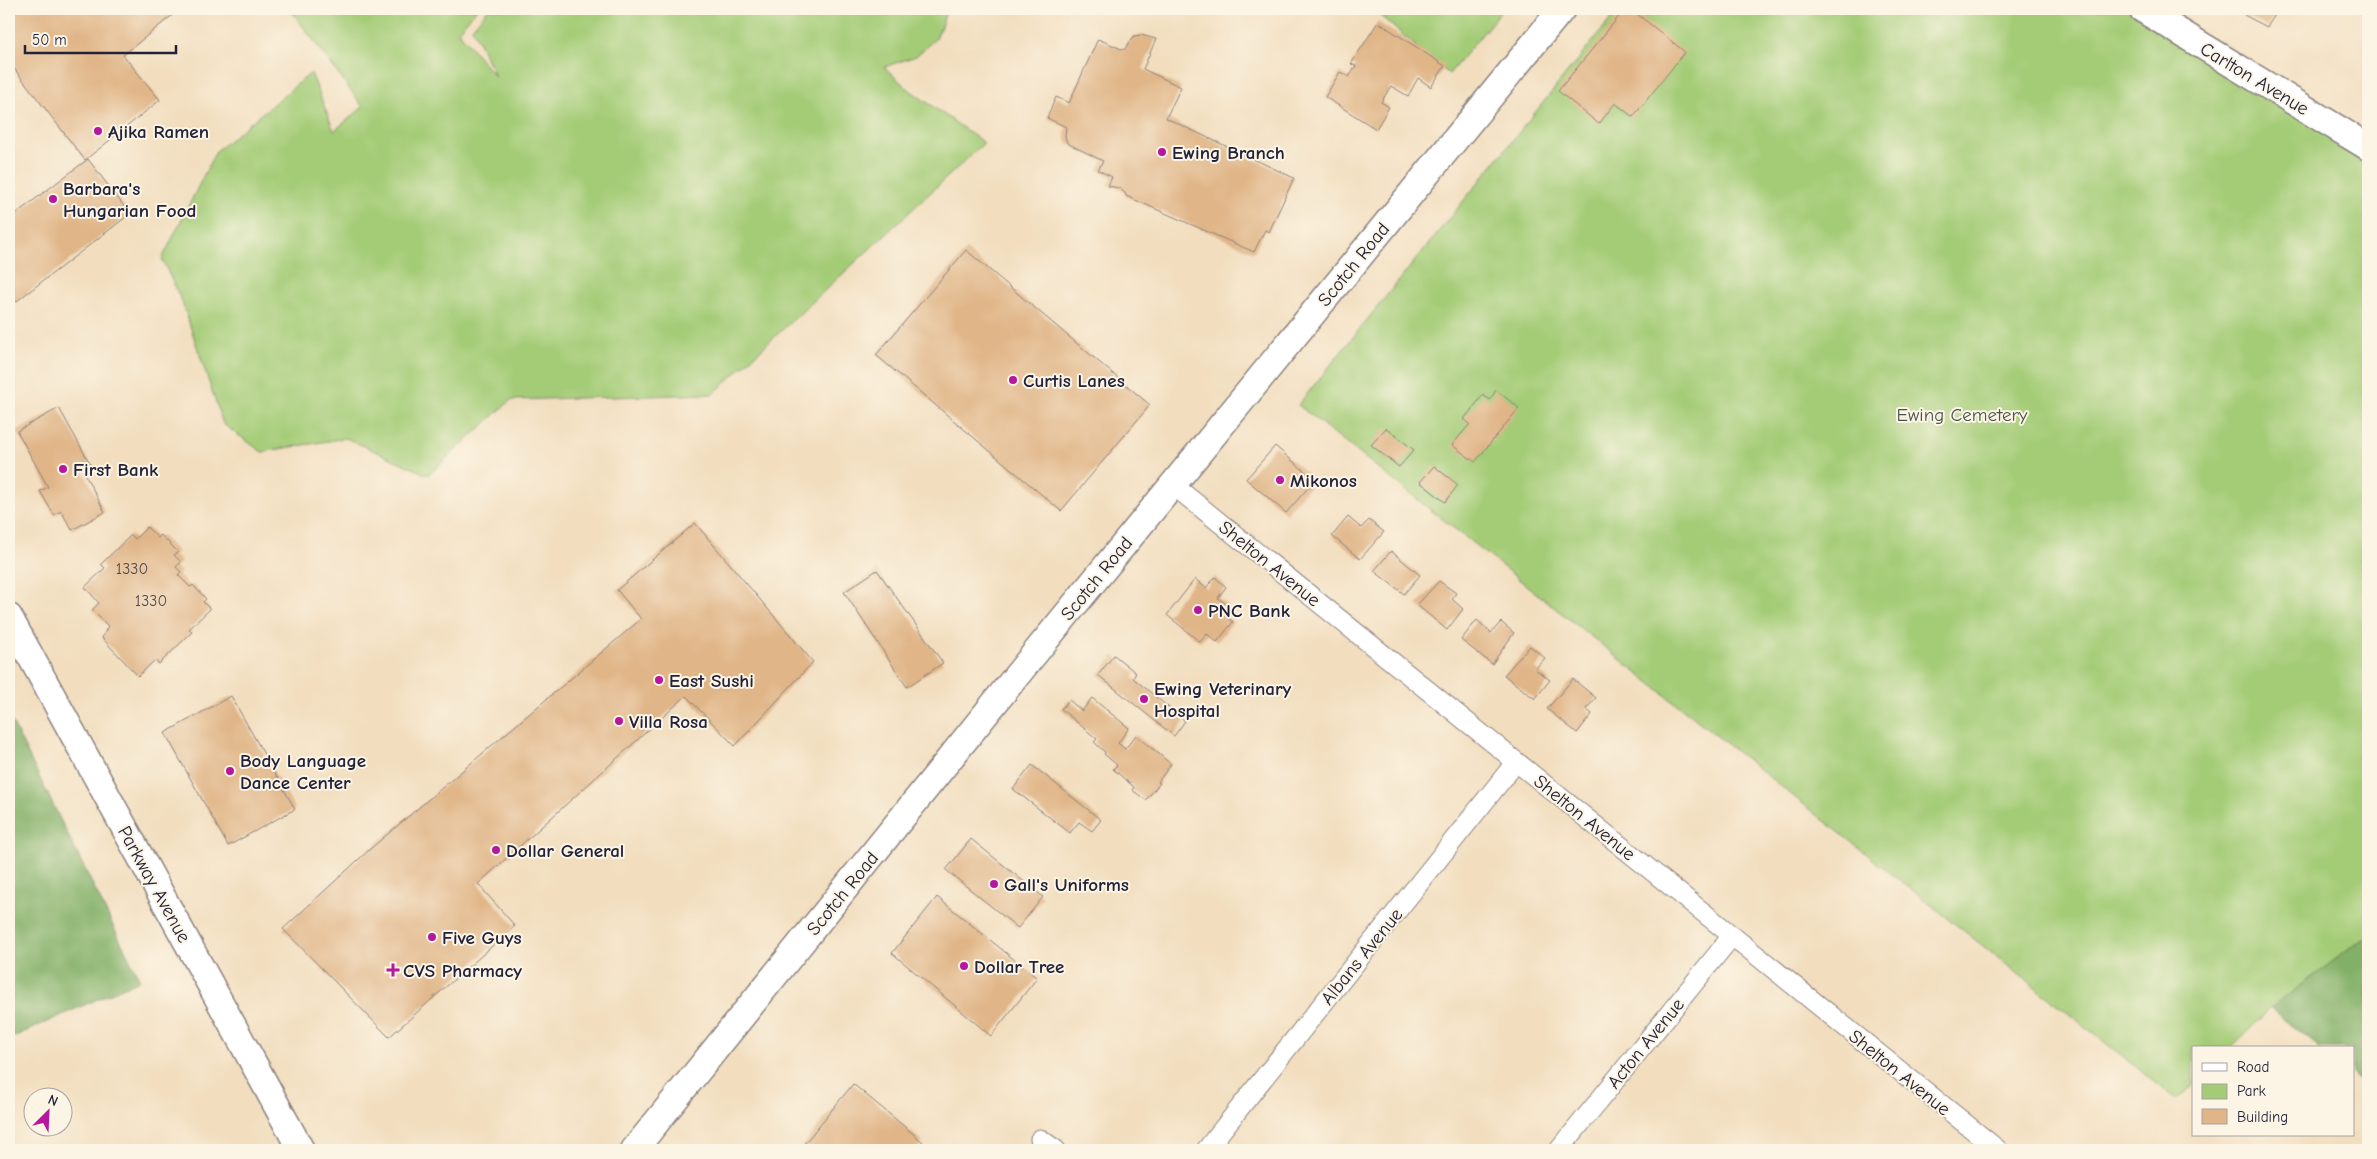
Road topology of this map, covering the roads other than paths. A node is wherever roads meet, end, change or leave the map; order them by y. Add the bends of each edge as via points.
1 (1562, 9) edge
2 (2153, 11) edge
3 (2368, 147) edge
4 (1172, 485) junction
5 (9, 617) edge
6 (1516, 762) junction
7 (1732, 936) junction
8 (1040, 1139) dead end
9 (301, 1150) edge
10 (634, 1150) edge
11 (1056, 1150) edge
12 (1206, 1150) edge
13 (1559, 1150) edge
14 (1998, 1150) edge

1 - 4 main road, Scotch Road
2 - 3 main road, Carlton Avenue
4 - 6 street, Shelton Avenue
4 - 10 main road, Scotch Road
5 - 9 main road, Parkway Avenue
6 - 7 street, Shelton Avenue
6 - 12 street, Albans Avenue
7 - 13 street, Acton Avenue
7 - 14 street, Shelton Avenue
8 - 11 street

